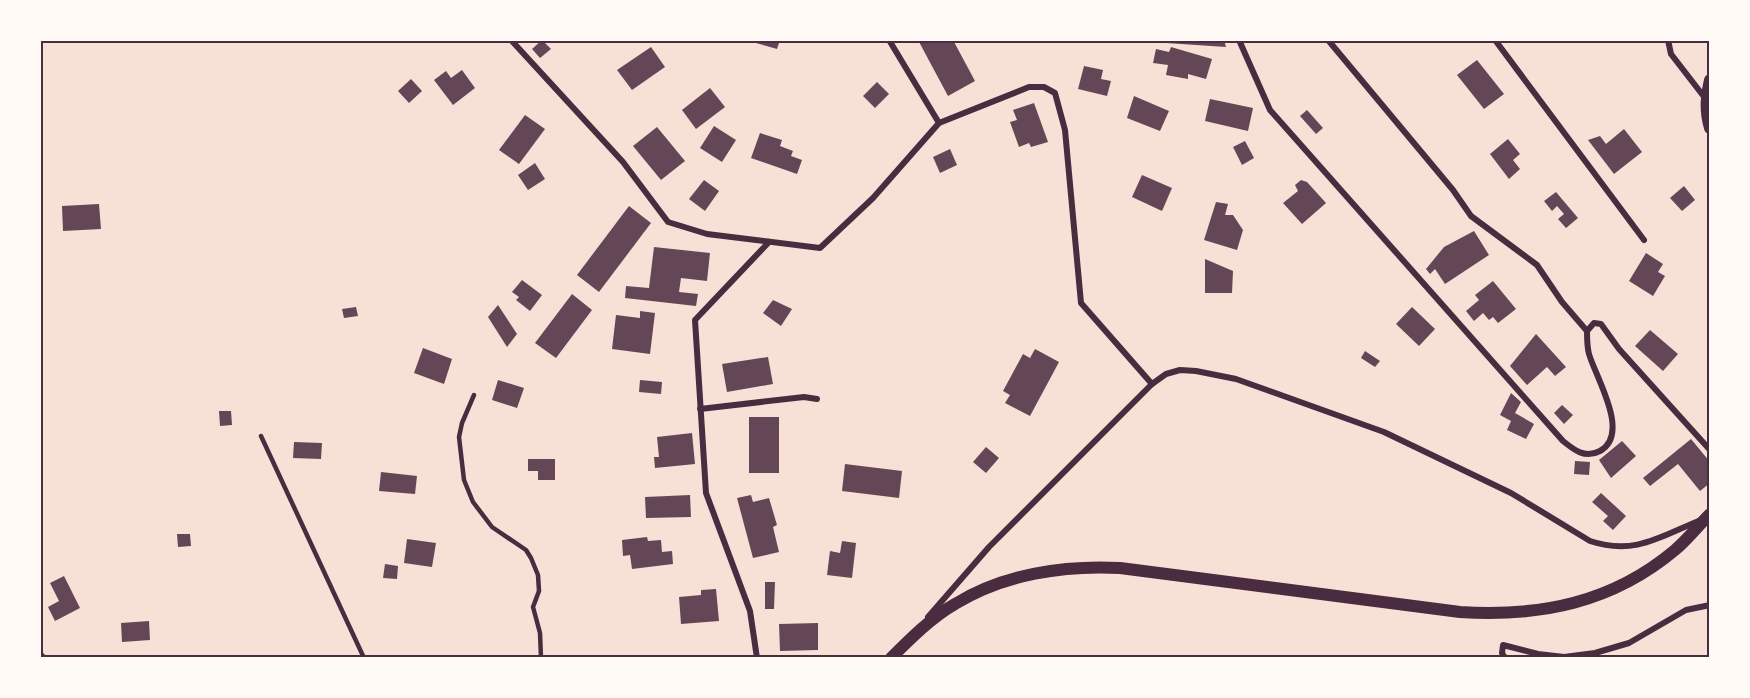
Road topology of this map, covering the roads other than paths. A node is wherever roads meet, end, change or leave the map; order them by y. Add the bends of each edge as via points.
1 (511, 40) edge
2 (890, 40) edge
3 (1239, 40) edge
4 (1328, 40) edge
5 (1495, 40) edge
6 (1507, 40) edge
7 (1668, 40) edge
8 (1505, 51) junction
9 (1710, 80) edge
10 (1706, 99) junction
11 (939, 123) junction
12 (1710, 129) edge
13 (1644, 240) dead end
14 (769, 242) junction
15 (1587, 331) junction
16 (1152, 384) junction
17 (474, 395) dead end
18 (817, 399) dead end
19 (700, 410) junction
20 (261, 436) dead end
21 (1710, 450) edge
22 (1708, 515) edge
23 (1710, 604) edge
24 (907, 641) junction
25 (40, 654) edge
26 (44, 657) edge
27 (364, 657) edge
28 (541, 657) edge
29 (757, 657) edge
30 (891, 657) edge
31 (1505, 657) edge

1 - 14 street via 623,162 668,222 707,234
2 - 11 street
3 - 15 street via 1270,110 1563,441 1576,452 1591,454 1608,444 1613,422 1588,352
4 - 15 street via 1472,216 1537,265
5 - 8 street
6 - 8 street
7 - 10 street via 1671,54
8 - 13 street
9 - 10 main road
10 - 12 main road
11 - 14 street via 873,198 820,248
11 - 16 street via 1029,87 1044,87 1054,93 1065,130 1082,303
14 - 19 street via 695,320
15 - 21 street via 1594,323 1601,324
16 - 22 street via 1180,370 1236,379 1384,432 1511,492 1604,546 1637,546
16 - 24 street via 989,547
17 - 28 lane via 459,437 464,480 473,502 492,527 526,550 531,558 538,575 539,591 533,607
18 - 19 street via 804,397
19 - 29 street via 706,492 750,611
20 - 27 lane
22 - 24 main road via 1675,550 1622,585 1572,604 1527,613 1460,612 1096,566 1036,573 990,586 954,604
23 - 31 street via 1686,610 1629,643 1595,653 1564,657 1503,645
24 - 30 main road
25 - 26 street

